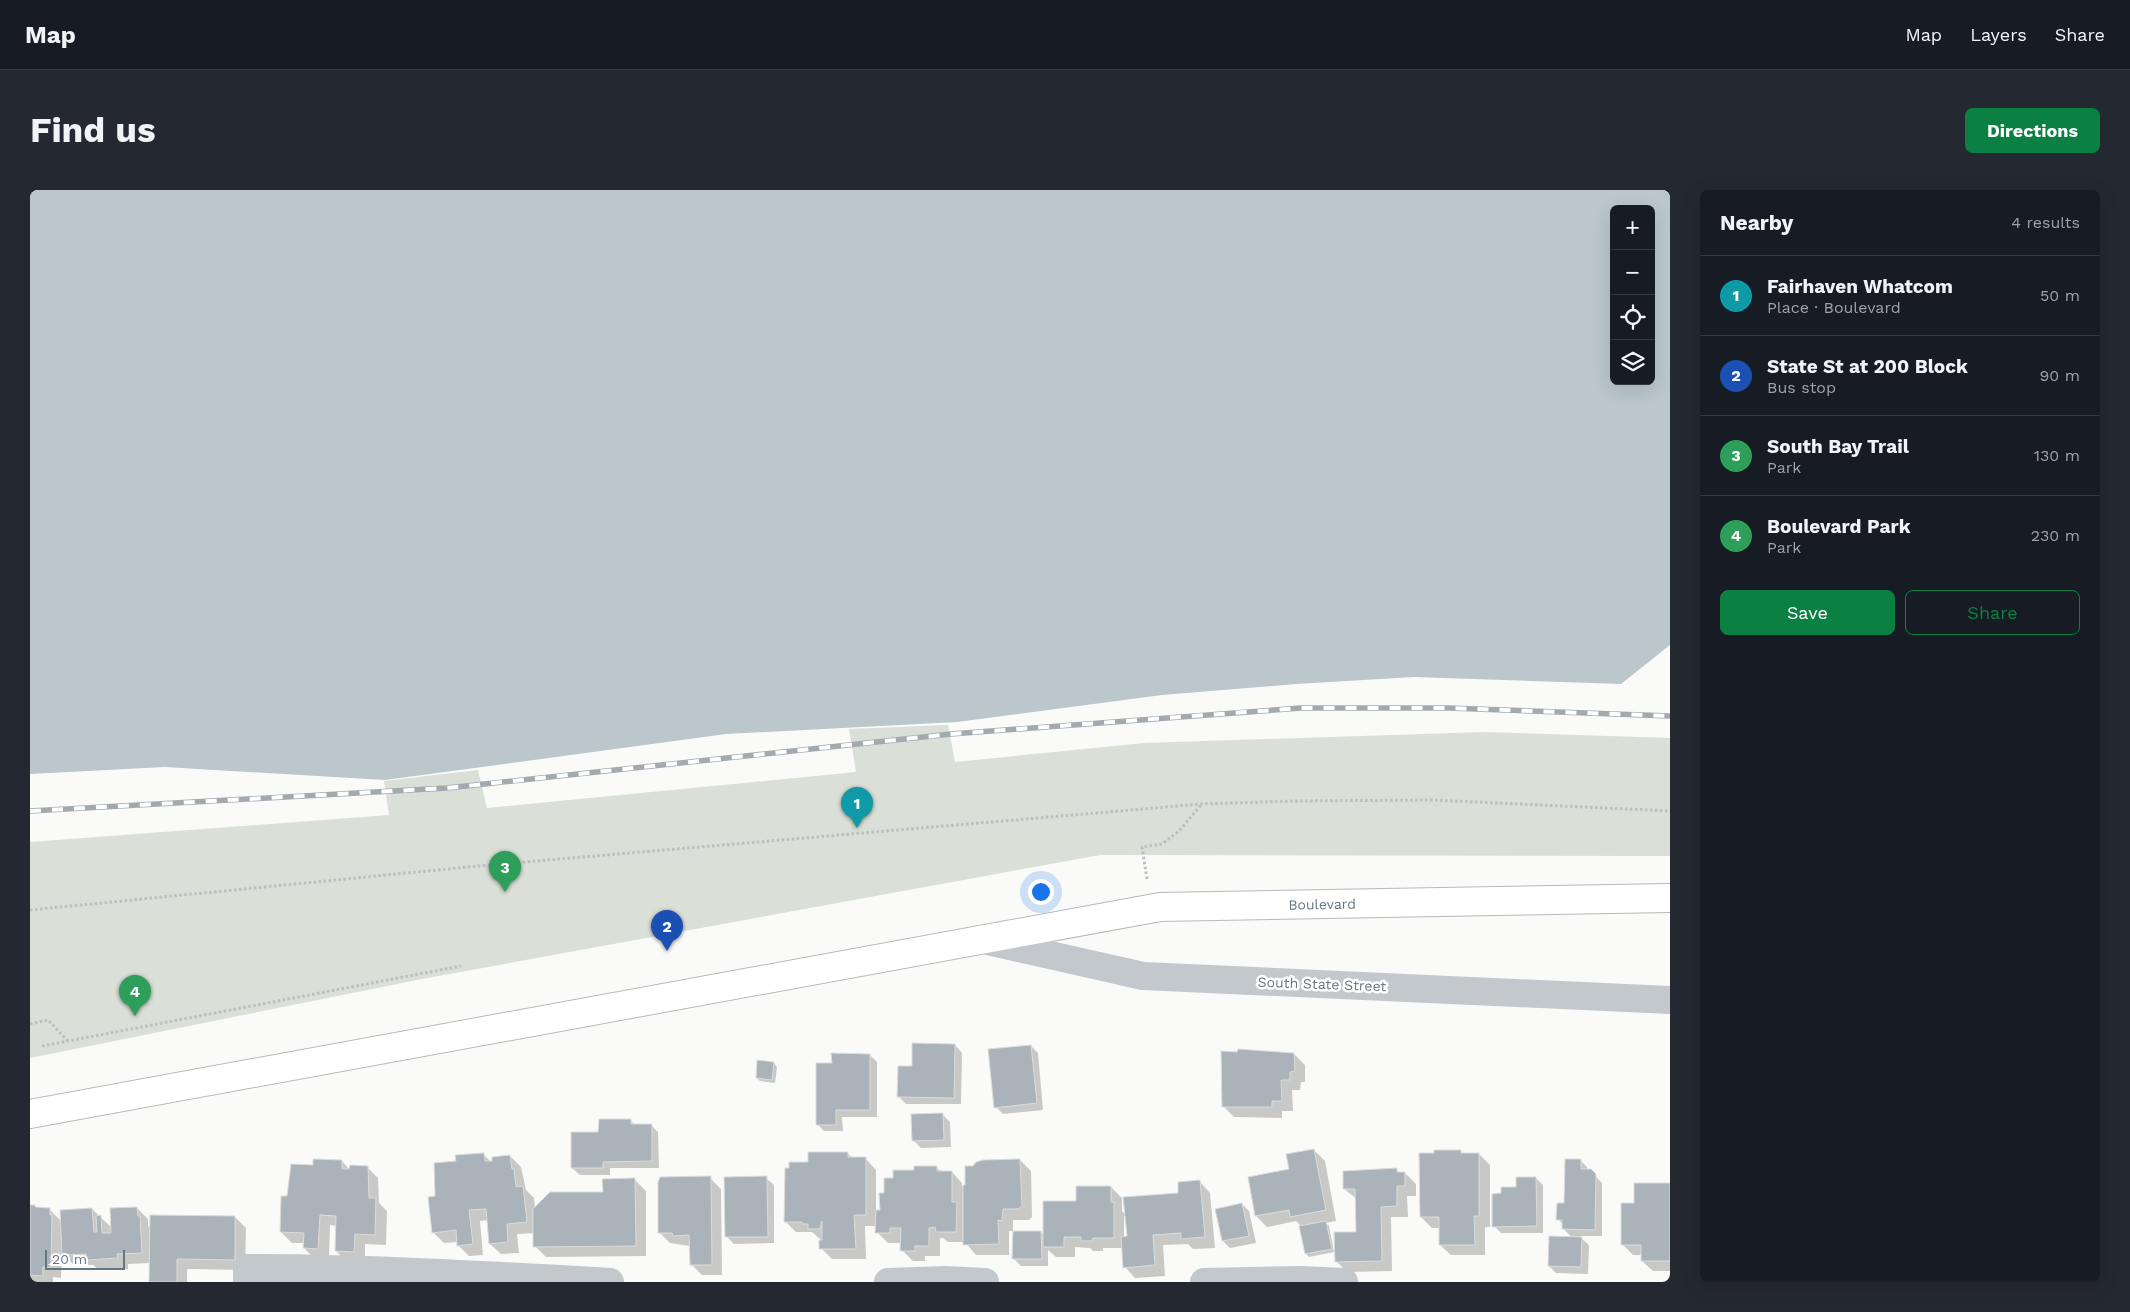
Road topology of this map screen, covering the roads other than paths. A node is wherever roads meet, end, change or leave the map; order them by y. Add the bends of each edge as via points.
1 (1670, 898) edge
2 (978, 939) junction
3 (1670, 1000) edge
4 (30, 1114) edge
5 (247, 1275) edge
6 (610, 1282) edge
7 (888, 1282) edge
8 (985, 1282) edge
9 (1204, 1282) edge
10 (1344, 1282) edge

1 - 2 main road, Boulevard via 1160,907
2 - 3 street, South State Street via 1144,976
2 - 4 main road, Boulevard
5 - 6 street via 409,1272
7 - 8 street
9 - 10 street

